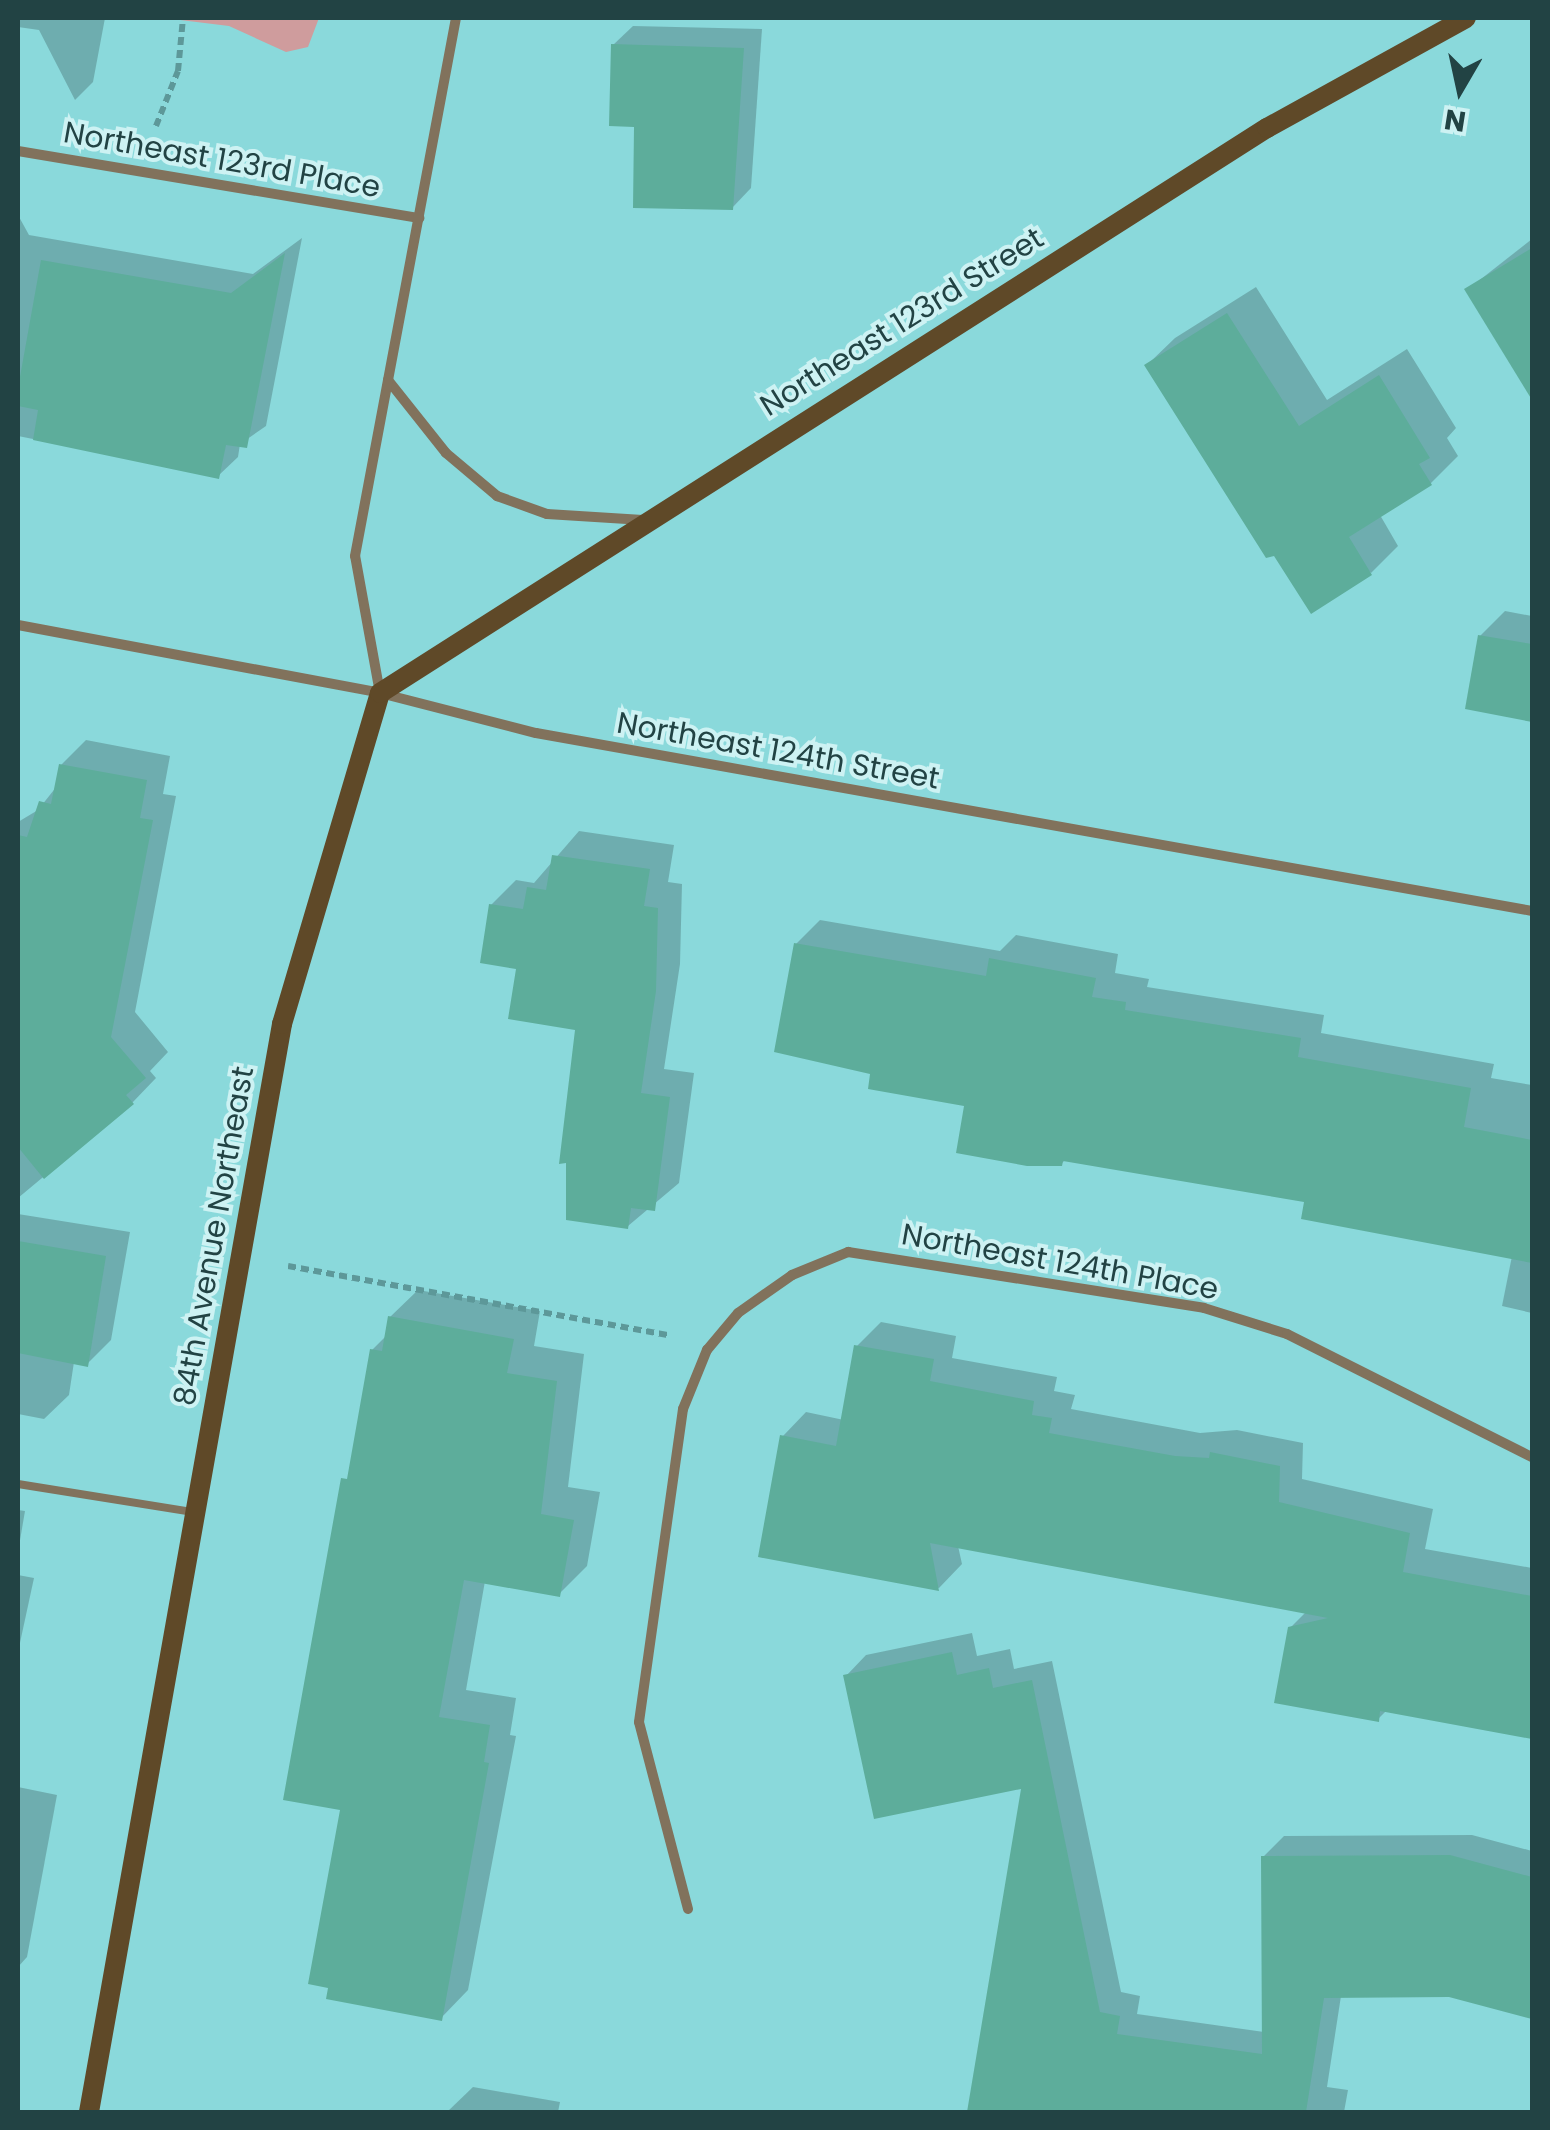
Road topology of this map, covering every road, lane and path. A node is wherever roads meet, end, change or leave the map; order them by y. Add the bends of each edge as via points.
1 (183, 18) edge
2 (456, 18) edge
3 (1466, 18) edge
4 (156, 126) dead end
5 (18, 151) edge
6 (419, 218) junction
7 (388, 380) junction
8 (643, 520) junction
9 (18, 625) edge
10 (380, 692) junction
11 (1532, 911) edge
12 (316, 1272) dead end
13 (671, 1335) dead end
14 (1532, 1457) edge
15 (18, 1484) edge
16 (196, 1513) junction
17 (688, 1910) dead end
18 (89, 2112) edge

1 - 4 path via 178,71
2 - 6 street, 84th Avenue Northeast
3 - 8 street, Northeast 123rd Street via 1267,128
5 - 6 street, Northeast 123rd Place
6 - 7 street, 84th Avenue Northeast
7 - 8 street via 446,453 497,496 548,514
7 - 10 street, 84th Avenue Northeast via 355,556
8 - 10 street, Northeast 123rd Street
9 - 10 street, Northeast 124th Street
10 - 11 street, Northeast 124th Street via 536,733
10 - 16 street, 84th Avenue Northeast via 282,1024
12 - 13 path
14 - 17 street, Northeast 124th Place via 1286,1334 1204,1308 848,1252 792,1275 738,1312 708,1350 683,1409 639,1722
15 - 16 lane
16 - 18 street, 84th Avenue Northeast

